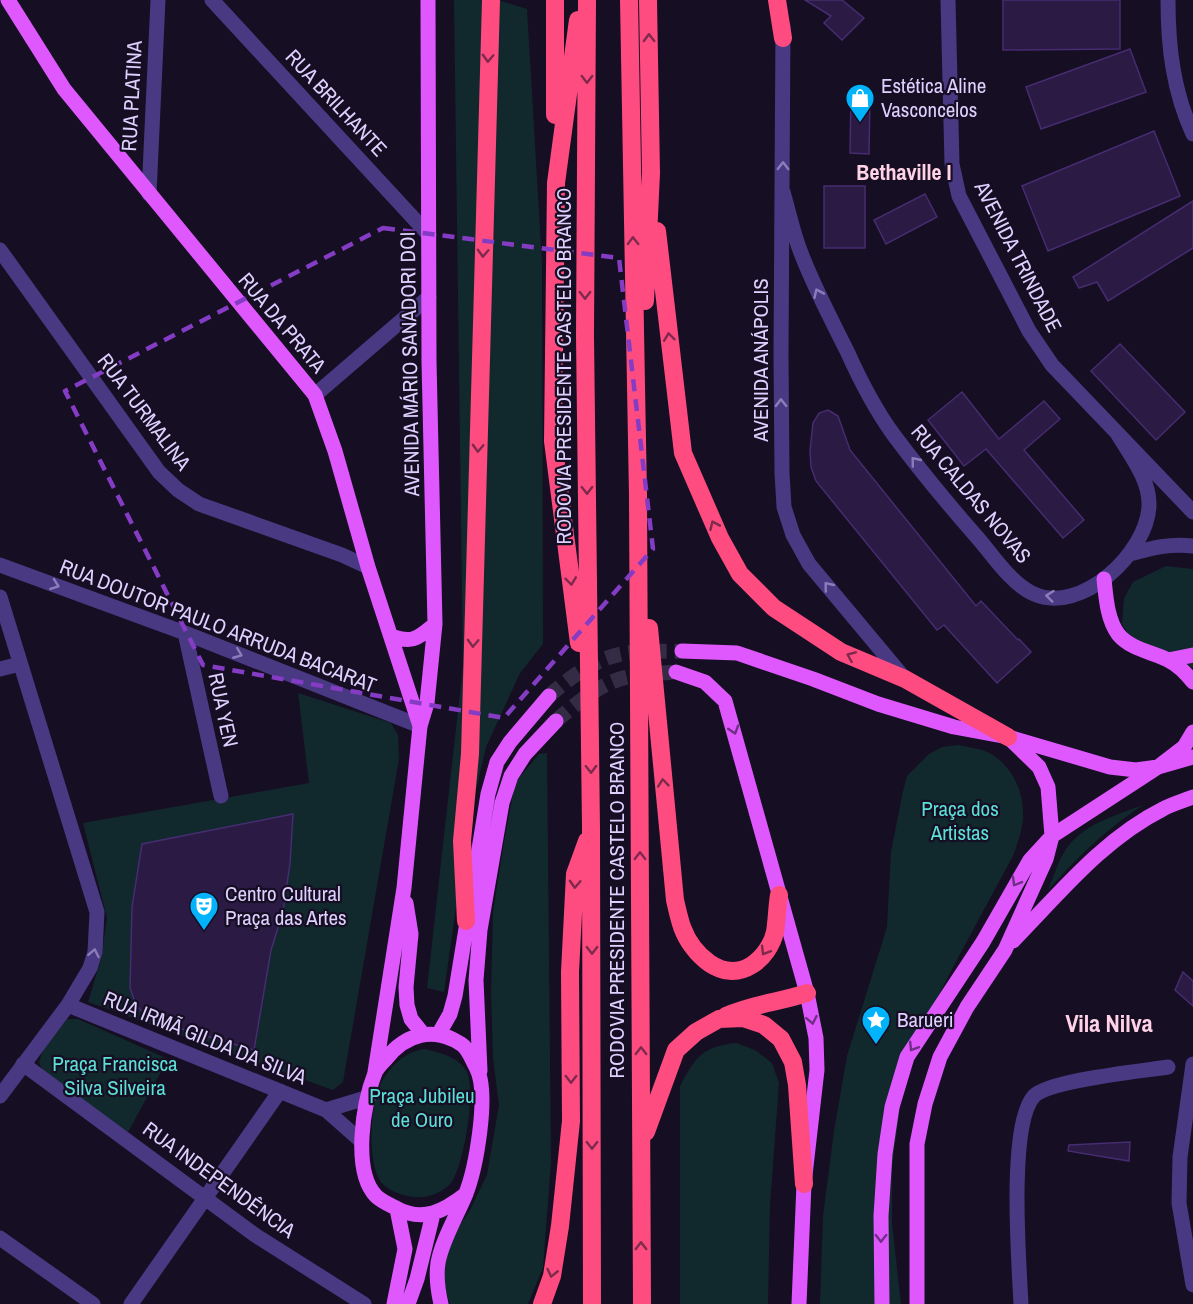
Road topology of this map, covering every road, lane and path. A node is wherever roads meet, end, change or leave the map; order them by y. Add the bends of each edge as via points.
1 (8, 0) edge
2 (158, 0) edge
3 (212, 0) edge
4 (428, 0) edge
5 (491, 0) edge
6 (555, 0) edge
7 (580, 0) edge
8 (587, 0) edge
9 (629, 0) edge
10 (648, 0) edge
11 (777, 0) edge
12 (783, 0) edge
13 (948, 0) edge
14 (1168, 0) edge
15 (783, 38) junction
16 (630, 41) junction
17 (1193, 134) edge
18 (651, 173) junction
19 (556, 183) junction
20 (783, 192) junction
21 (149, 194) junction
22 (429, 235) junction
23 (0, 250) edge
24 (429, 297) junction
25 (315, 395) junction
26 (1117, 433) junction
27 (638, 495) junction
28 (1193, 512) edge
29 (1193, 546) edge
30 (1130, 554) junction
31 (0, 565) edge
32 (368, 567) junction
33 (1104, 579) junction
34 (0, 597) edge
35 (435, 624) junction
36 (185, 633) junction
37 (391, 636) junction
38 (682, 651) tunnel mouth
39 (1193, 655) edge
40 (1168, 660) junction
41 (20, 664) junction
42 (0, 669) edge
43 (676, 672) tunnel mouth
44 (905, 680) junction
45 (1193, 682) edge
46 (549, 696) tunnel mouth
47 (556, 721) tunnel mouth
48 (420, 726) junction
49 (590, 732) junction
50 (1193, 732) edge
51 (1008, 737) junction
52 (1193, 757) edge
53 (1158, 767) junction
54 (220, 796) dead end
55 (1193, 797) edge
56 (591, 828) junction
57 (1052, 836) junction
58 (404, 888) junction
59 (779, 895) junction
60 (466, 921) junction
61 (1005, 950) junction
62 (807, 993) junction
63 (68, 1005) junction
64 (719, 1019) junction
65 (431, 1034) junction
66 (23, 1064) junction
67 (1193, 1065) edge
68 (1168, 1067) dead end
69 (375, 1072) junction
70 (480, 1074) junction
71 (280, 1091) junction
72 (0, 1096) edge
73 (369, 1097) junction
74 (326, 1110) junction
75 (362, 1141) junction
76 (641, 1145) junction
77 (804, 1184) junction
78 (466, 1194) junction
79 (206, 1198) junction
80 (397, 1209) junction
81 (433, 1214) junction
82 (0, 1238) edge
83 (1193, 1285) edge
84 (93, 1304) edge
85 (131, 1304) edge
86 (364, 1304) edge
87 (394, 1304) edge
88 (408, 1304) edge
89 (441, 1304) edge
90 (542, 1304) edge
91 (592, 1304) edge
92 (642, 1304) edge
93 (799, 1304) edge
94 (882, 1304) edge
95 (917, 1304) edge
96 (1021, 1304) edge

1 - 21 main road, RUA DA PRATA via 64,89
2 - 21 street, RUA PLATINA
3 - 22 street, RUA BRILHANTE
4 - 22 main road, AVENIDA MÁRIO SANADORI DOI
5 -> 60 highway via 470,742 462,841
6 - 19 highway, RODOVIA PRESIDENTE CASTELO BRANCO
7 - 19 highway, RODOVIA PRESIDENTE CASTELO BRANCO
8 -> 49 highway, RODOVIA PRESIDENTE CASTELO BRANCO via 585,336
9 - 16 highway, RODOVIA PRESIDENTE CASTELO BRANCO
18 -> 10 highway, RODOVIA PRESIDENTE CASTELO BRANCO
11 - 15 highway
12 - 15 street, AVENIDA ANÁPOLIS
13 - 26 street, AVENIDA TRINDADE via 952,164 959,196 1029,331 1052,365
14 - 17 street via 1174,81
20 -> 15 street, AVENIDA ANÁPOLIS
16 - 18 highway
27 -> 16 highway, RODOVIA PRESIDENTE CASTELO BRANCO
18 - 27 highway, RODOVIA PRESIDENTE CASTELO BRANCO
44 -> 18 highway via 841,652 774,608 740,574 720,538 683,453
19 -> 49 highway, RODOVIA PRESIDENTE CASTELO BRANCO via 553,441
33 -> 20 street, RUA CALDAS NOVAS via 1076,596 1034,594 1014,580 967,525 892,433 863,384 800,252
44 -> 20 street, AVENIDA ANÁPOLIS via 810,564 793,535 784,507
21 - 25 main road, RUA DA PRATA
22 - 24 main road, AVENIDA MÁRIO SANADORI DOI
23 - 32 street, RUA TURMALINA via 159,472 178,490 199,504
24 - 25 street
24 - 35 main road, AVENIDA MÁRIO SANADORI DOI
25 - 32 main road, RUA DA PRATA
26 - 28 street
26 - 30 street, RUA CALDAS NOVAS via 1143,476 1148,494 1149,508
59 -> 27 highway via 775,933 763,957 742,971 730,973 717,968 693,947 682,928 673,888
76 -> 27 highway, RODOVIA PRESIDENTE CASTELO BRANCO
29 - 30 street via 1159,546
30 - 33 street, RUA CALDAS NOVAS
31 -> 36 street, RUA DOUTOR PAULO ARRUDA BACARAT
32 - 37 main road, RUA DA PRATA
33 - 40 main road via 1106,602 1118,633 1126,641
34 - 41 street
35 - 37 main road via 412,640
35 - 48 main road, AVENIDA MÁRIO SANADORI DOI via 428,703
36 -> 48 street, RUA DOUTOR PAULO ARRUDA BACARAT
36 - 54 street, RUA YEN
37 - 48 main road, RUA DA PRATA
38 - 51 main road via 737,653 878,705 954,727
39 - 40 main road
40 - 45 main road
41 - 42 street
63 -> 41 street via 95,952 97,912
43 -> 59 main road via 705,682 725,701
44 - 51 highway
46 - 60 main road via 497,762
47 - 70 main road via 525,754 511,776 502,803 480,930 476,980
48 - 58 main road
49 -> 56 highway, RODOVIA PRESIDENTE CASTELO BRANCO
50 - 53 main road via 1184,747
51 - 53 main road via 1110,767
51 - 57 main road via 1039,767 1048,787
52 - 53 main road
53 - 57 main road
55 - 61 main road via 1162,809 1111,844
56 -> 90 highway via 575,874 570,972 571,1121 554,1266
56 -> 91 highway, RODOVIA PRESIDENTE CASTELO BRANCO
57 - 61 main road via 1046,859
57 -> 94 main road via 1024,869 983,942 907,1057 892,1107 885,1154
58 - 65 main road via 411,934 407,1005 411,1019
58 - 69 main road
59 - 62 main road
60 - 65 main road via 450,1014
61 - 95 main road via 966,1007 940,1057 925,1104 917,1144
62 - 64 highway via 740,1009
62 -> 77 main road via 816,1038 817,1070
63 - 66 street
63 - 71 street, RUA IRMÃ GILDA DA SILVA
64 - 76 highway via 676,1050
64 - 77 highway via 743,1018 764,1025 781,1039 789,1054 797,1085
65 - 69 main road via 411,1038 395,1047
65 - 70 main road via 463,1045
66 - 72 street
66 - 79 street, RUA INDEPENDÊNCIA
67 - 83 street via 1180,1157 1179,1203
68 - 96 street via 1078,1081 1035,1095 1026,1112 1021,1138 1017,1190
69 - 73 main road
70 - 78 main road via 483,1111
71 - 74 street, RUA IRMÃ GILDA DA SILVA
71 - 79 street
73 - 74 street, RUA IRMÃ GILDA DA SILVA
73 - 75 main road
74 - 75 street, RUA IRMÃ GILDA DA SILVA
75 - 80 main road via 366,1179 377,1197
92 -> 76 highway, RODOVIA PRESIDENTE CASTELO BRANCO
77 - 93 main road
78 - 81 main road
78 - 89 main road via 438,1262
79 - 85 street
79 - 86 street, RUA INDEPENDÊNCIA via 255,1235
80 - 81 main road
80 - 87 main road via 405,1249
81 - 88 main road
82 - 84 street

